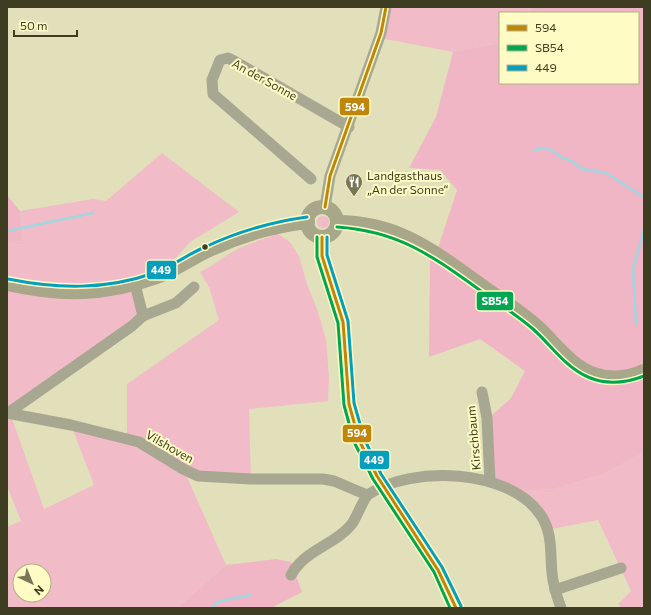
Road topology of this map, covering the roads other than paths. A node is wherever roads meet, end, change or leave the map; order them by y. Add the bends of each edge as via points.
1 (386, 7) edge
2 (349, 127) junction
3 (311, 179) dead end
4 (325, 207) junction
5 (308, 222) junction
6 (337, 222) junction
7 (322, 237) junction
8 (7, 284) edge
9 (136, 284) junction
10 (194, 287) dead end
11 (143, 316) junction
12 (644, 371) edge
13 (482, 392) dead end
14 (7, 413) edge
15 (490, 481) junction
16 (384, 487) junction
17 (367, 495) junction
18 (621, 568) dead end
19 (290, 575) dead end
20 (555, 590) junction
21 (456, 608) edge
22 (561, 608) edge

1 - 2 street via 381,33
2 - 3 street, An der Sonne via 236,62 228,58 220,60 212,80 213,94
2 - 4 street via 330,176
4 - 5 main road via 311,212
4 - 6 main road via 334,212
5 - 7 main road via 309,229
5 - 9 main road via 259,231 233,240
6 - 7 main road via 332,233
6 - 12 main road via 378,226 422,244 517,311 583,369 599,376 615,378
7 - 16 main road via 322,256 343,322 349,404 359,440
8 - 9 main road via 69,294
9 - 11 street
10 - 11 street, Vilshoven via 176,303
11 - 14 street, Vilshoven
13 - 15 street, Kirschbaum via 487,418
14 - 17 street, Vilshoven via 71,425 139,442 198,476 323,479
15 - 16 street, Kirschbaum via 441,476 411,479
15 - 20 street, Kirschbaum via 516,493 535,507 541,515 549,535
16 - 17 street
16 - 21 main road via 423,545
17 - 19 street via 352,525 300,563
18 - 20 street
20 - 22 street, Kirschbaum

